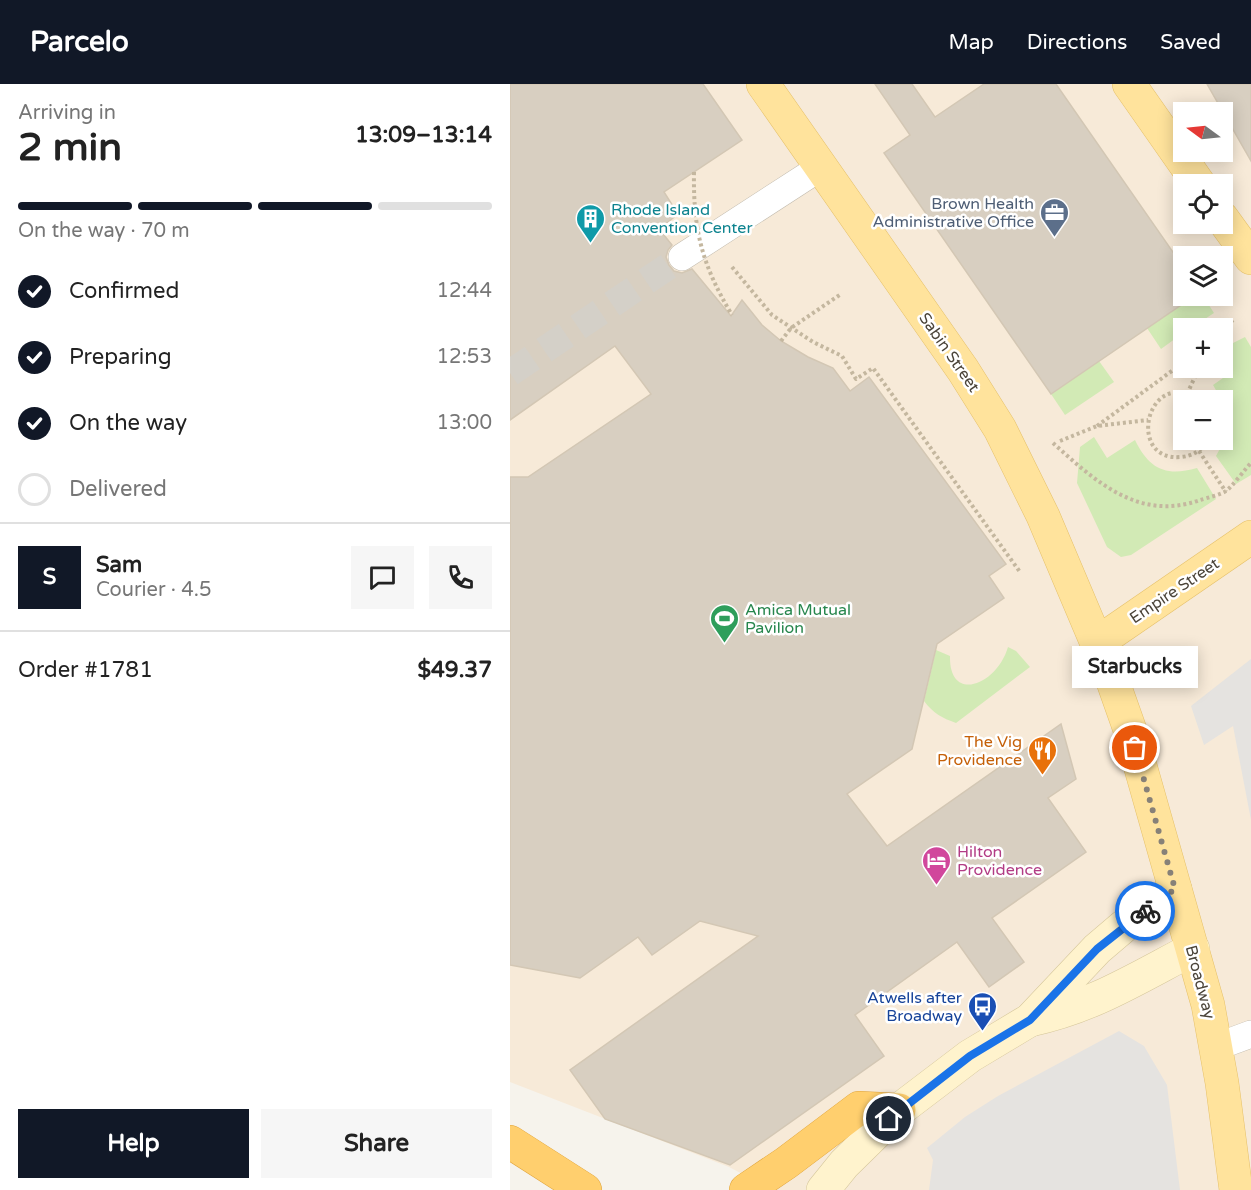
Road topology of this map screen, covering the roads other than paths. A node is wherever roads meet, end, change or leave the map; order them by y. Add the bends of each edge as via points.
1 (763, 84) edge
2 (1129, 84) edge
3 (821, 167) junction
4 (1192, 174) edge
5 (1233, 233) edge
6 (682, 257) tunnel mouth
7 (1251, 258) edge
8 (1251, 537) edge
9 (1097, 643) junction
10 (1175, 889) junction
11 (1192, 949) junction
12 (1030, 1020) junction
13 (1251, 1034) edge
14 (1216, 1047) junction
15 (899, 1110) junction
16 (510, 1142) edge
17 (585, 1190) edge
18 (746, 1190) edge
19 (823, 1190) edge
20 (1236, 1190) edge

1 - 3 main road, Sabin Street
2 - 4 main road
3 - 6 street
3 - 9 main road, Sabin Street via 1000,429 1043,516
5 - 7 main road
8 - 9 main road, Empire Street
9 - 10 main road, Broadway via 1125,713
10 - 11 main road, Broadway
10 - 12 main road via 1097,949
11 - 12 main road via 1098,999
11 - 14 main road, Broadway
12 - 15 main road via 970,1056
13 - 14 street
14 - 20 main road, Broadway
15 - 18 highway via 859,1108
15 - 19 main road
16 - 17 highway

